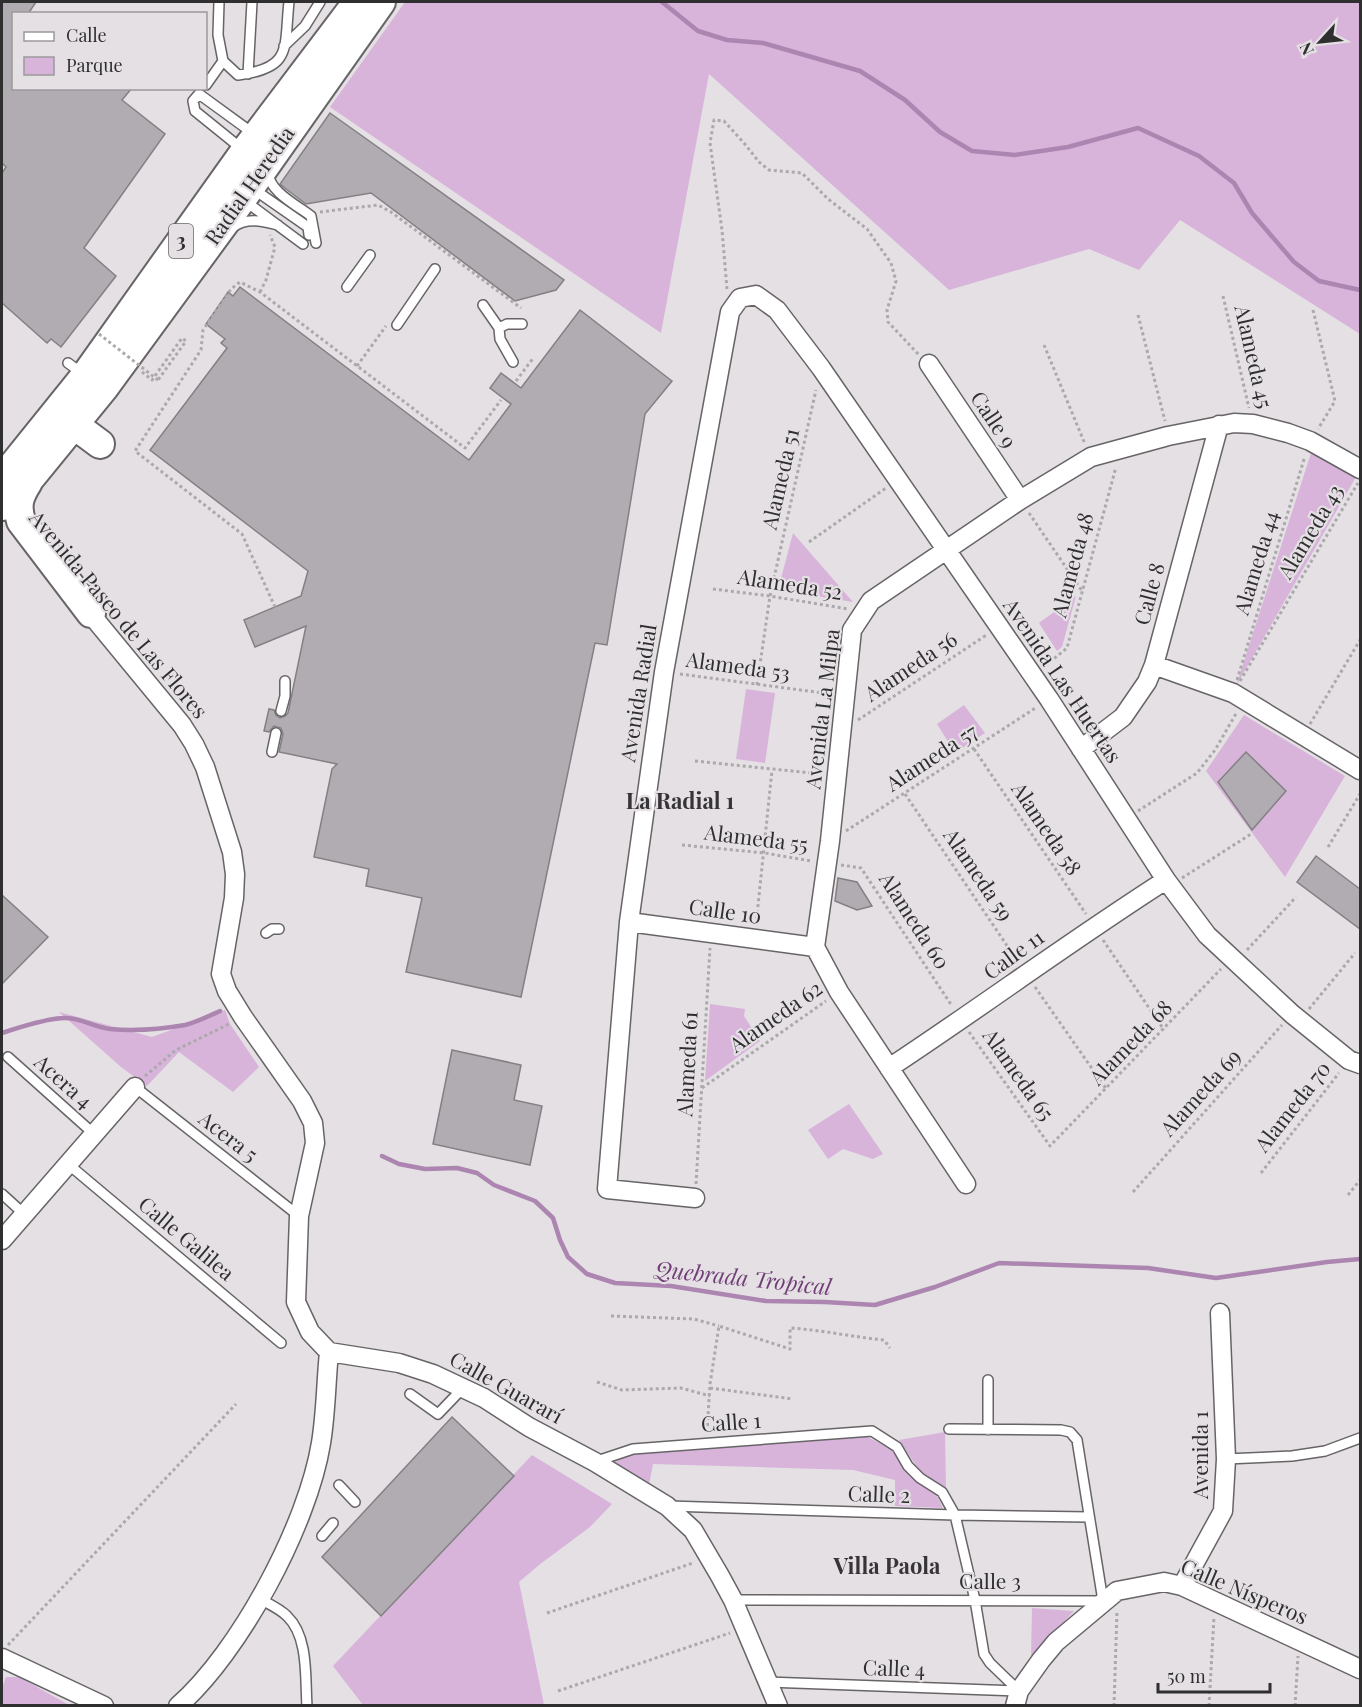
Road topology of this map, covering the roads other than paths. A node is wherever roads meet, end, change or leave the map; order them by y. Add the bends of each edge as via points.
1 (219, 2) edge
2 (252, 2) edge
3 (289, 2) edge
4 (320, 2) edge
5 (365, 2) edge
6 (284, 46) junction
7 (223, 61) junction
8 (248, 74) junction
9 (207, 83) edge
10 (202, 90) edge
11 (204, 90) edge
12 (308, 105) junction
13 (250, 143) junction
14 (246, 193) junction
15 (278, 225) junction
16 (202, 243) junction
17 (310, 243) junction
18 (370, 255) dead end
19 (435, 269) dead end
20 (347, 287) dead end
21 (756, 295) joint
22 (483, 305) dead end
23 (131, 311) junction
24 (522, 324) dead end
25 (397, 325) dead end
26 (499, 328) junction
27 (513, 362) dead end
28 (929, 364) road end
29 (70, 420) junction
30 (1219, 426) junction
31 (1360, 469) edge
32 (32, 476) junction
33 (2, 479) edge
34 (2, 493) edge
35 (1020, 500) junction
36 (2, 508) edge
37 (945, 550) junction
38 (91, 613) junction
39 (1154, 665) junction
40 (285, 681) dead end
41 (281, 711) dead end
42 (276, 733) dead end
43 (1081, 749) junction
44 (272, 752) dead end
45 (1360, 770) edge
46 (1168, 883) junction
47 (629, 922) junction
48 (279, 928) dead end
49 (266, 933) dead end
50 (815, 947) junction
51 (8, 1057) dead end
52 (1355, 1062) edge
53 (890, 1068) junction
54 (135, 1087) joint
55 (94, 1134) junction
56 (68, 1164) junction
57 (966, 1184) dead end
58 (2, 1194) edge
59 (695, 1197) road end
60 (24, 1214) junction
61 (299, 1216) junction
62 (2, 1240) edge
63 (1220, 1313) dead end
64 (281, 1343) dead end
65 (328, 1352) junction
66 (988, 1380) dead end
67 (463, 1388) junction
68 (410, 1394) dead end
69 (949, 1429) dead end
70 (988, 1430) junction
71 (1360, 1438) edge
72 (1226, 1459) junction
73 (595, 1462) junction
74 (339, 1485) dead end
75 (355, 1502) dead end
76 (667, 1506) junction
77 (955, 1515) junction
78 (1089, 1517) junction
79 (333, 1523) dead end
80 (322, 1536) dead end
81 (1182, 1586) junction
82 (1110, 1596) junction
83 (260, 1599) junction
84 (733, 1600) junction
85 (975, 1600) junction
86 (2, 1658) edge
87 (1360, 1669) edge
88 (767, 1682) junction
89 (1017, 1698) edge
90 (104, 1706) edge
91 (178, 1706) edge
92 (307, 1706) edge
93 (778, 1706) edge

1 - 7 lane via 218,35
2 - 8 lane
3 - 6 lane
4 - 6 lane via 305,26
5 - 12 main road, Radial Heredia / 3
5 - 13 main road, Radial Heredia / 3
5 - 14 main road via 244,173
6 - 8 lane via 280,60 271,67
7 - 8 lane via 238,75
7 - 9 lane
10 - 13 lane via 193,101 195,111
11 - 13 lane
12 - 14 main road, Radial Heredia / 3
12 - 17 lane via 270,168 268,179 311,216
13 - 23 main road, Radial Heredia / 3
14 - 15 lane
14 - 16 main road, Radial Heredia / 3
14 - 17 lane via 308,227
15 - 16 lane via 242,222
15 - 17 lane
16 - 23 main road
16 - 29 main road
16 - 29 main road, Radial Heredia / 3 via 125,358
18 - 20 lane
19 - 25 lane
21 - 37 street, Avenida Las Huertas via 777,310 821,368
21 - 47 street, Avenida Radial via 740,298 729,312 664,672
22 - 26 lane
23 - 33 main road, Radial Heredia / 3 via 77,369
24 - 26 lane
26 - 27 lane via 500,339
28 - 35 street, Calle 9
29 - 32 main road, Radial Heredia / 3
29 - 32 main road via 99,444 78,441 56,463
29 - 34 main road
30 - 31 street, Avenida La Milpa via 1253,424 1288,433
30 - 35 street, Avenida La Milpa via 1090,457
30 - 39 street, Calle 8
32 - 36 main road, Radial Heredia / 3
32 - 38 main road via 18,500 21,521
35 - 37 street, Avenida La Milpa
36 - 38 street, Avenida Paseo de Las Flores
37 - 43 street, Avenida Las Huertas
37 - 50 street, Avenida La Milpa via 871,601 852,630
38 - 61 street, Avenida Paseo de Las Flores via 182,725 205,767 232,852 235,874 221,974 243,1017 313,1123 315,1143
39 - 43 street, Calle 8 via 1123,717
39 - 45 street via 1239,696
40 - 41 lane
42 - 44 lane
43 - 46 street, Avenida Las Huertas
46 - 52 street, Avenida Las Huertas via 1207,935 1296,1017
46 - 53 street, Calle 11 via 1094,926
47 - 50 street, Calle 10
47 - 59 street, Avenida Radial via 607,1189
48 - 49 lane
50 - 53 street via 838,992
51 - 55 lane, Acera 4
53 - 57 street
54 - 55 street
54 - 61 lane, Acera 5
55 - 56 street
56 - 60 street
56 - 64 lane, Calle Galilea
58 - 60 lane
60 - 62 street
61 - 65 street, Avenida Paseo de Las Flores via 296,1302 310,1332
63 - 72 street, Avenida 1
65 - 67 street, Calle Guararí via 399,1363
65 - 83 street via 321,1443 310,1490
66 - 70 lane
67 - 68 lane via 438,1414
67 - 73 street, Calle Guararí
69 - 70 lane
70 - 78 lane via 1070,1432 1077,1440
71 - 72 lane via 1292,1456
72 - 81 street, Avenida 1 via 1223,1511
73 - 76 street, Calle Guararí
73 - 77 lane, Calle 1 via 633,1449 872,1431 897,1447 908,1466 942,1492
74 - 75 lane
76 - 77 lane, Calle 2
76 - 84 street, Calle Guararí via 693,1530
77 - 78 lane, Calle 2
77 - 85 lane
78 - 82 lane
79 - 80 lane
81 - 82 street, Calle Nísperos via 1164,1582
81 - 87 street, Calle Nísperos
82 - 85 lane, Calle 3
82 - 89 street via 1056,1642
83 - 91 street via 221,1658
83 - 92 lane via 295,1625 303,1648
84 - 85 lane, Calle 3
84 - 88 street, Calle Guararí
85 - 89 lane via 984,1654
86 - 90 street
88 - 89 lane, Calle 4
88 - 93 street, Calle Guararí

